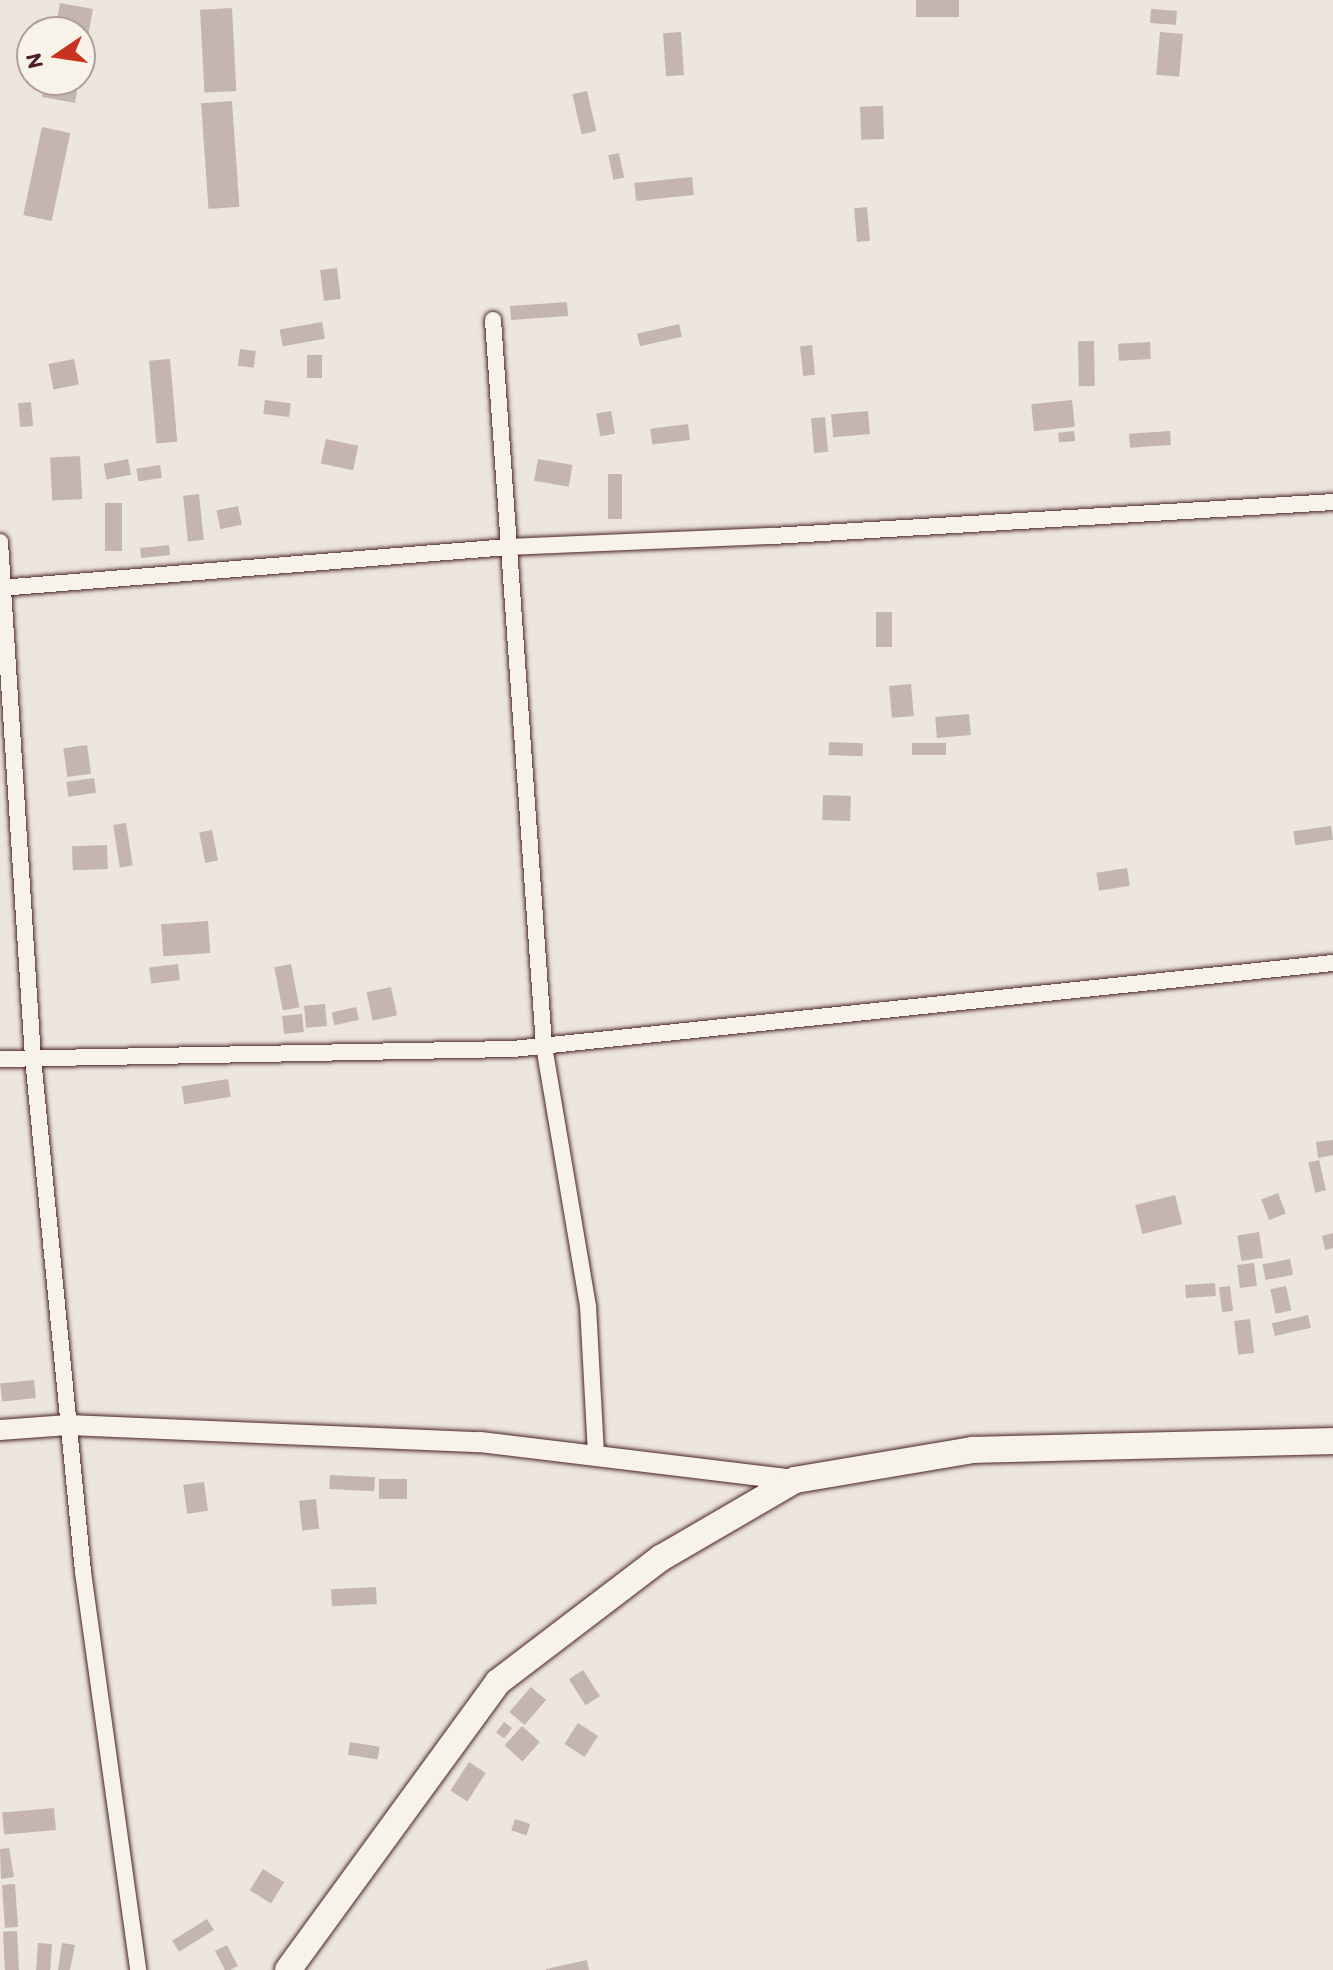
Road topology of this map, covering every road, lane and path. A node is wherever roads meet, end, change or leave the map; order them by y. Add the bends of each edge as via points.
1 (493, 320) dead end
2 (1333, 502) edge
3 (0, 542) edge
4 (509, 547) junction
5 (2, 588) edge
6 (1333, 963) edge
7 (544, 1046) junction
8 (33, 1058) junction
9 (0, 1059) edge
10 (68, 1425) junction
11 (0, 1430) edge
12 (1333, 1441) edge
13 (596, 1456) junction
14 (795, 1480) junction
15 (138, 1970) edge
16 (288, 1970) edge

1 - 4 street
2 - 4 street
3 - 5 street
4 - 5 street
4 - 7 street
5 - 8 street
6 - 7 street
7 - 8 street
7 - 13 street via 588,1306
8 - 9 street
8 - 10 street
10 - 11 street
10 - 13 street via 480,1442
10 - 15 street
12 - 14 main road via 972,1450
13 - 14 street
14 - 16 main road via 661,1558 498,1682

